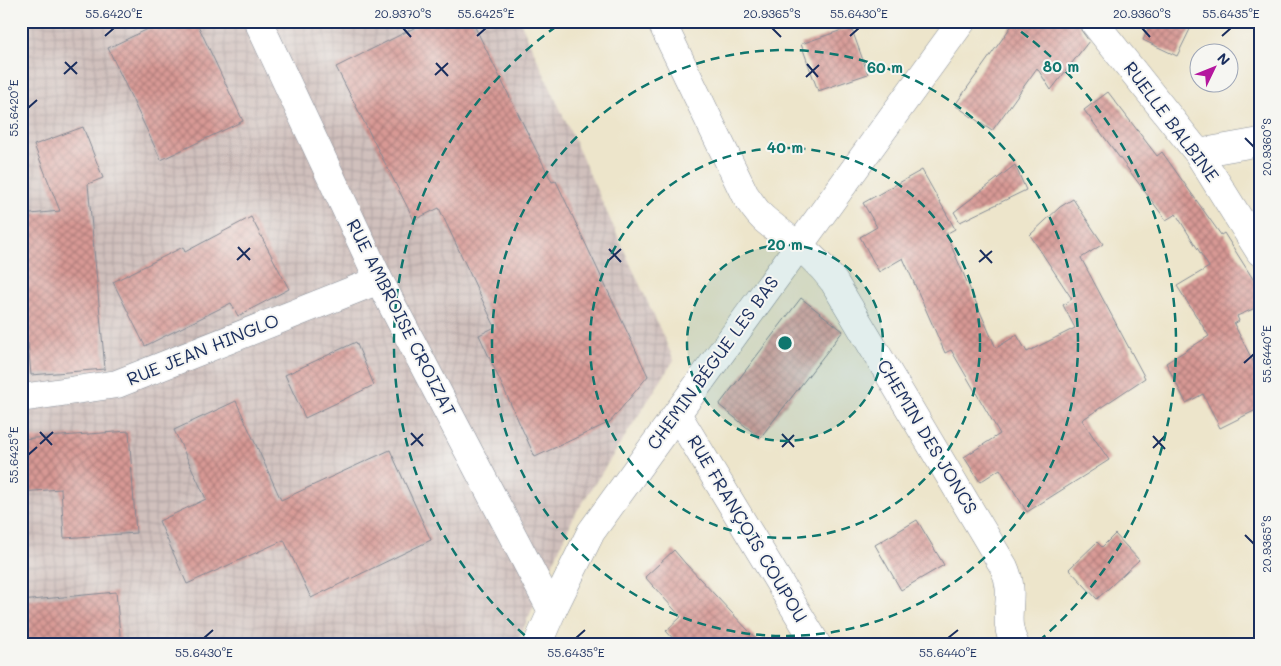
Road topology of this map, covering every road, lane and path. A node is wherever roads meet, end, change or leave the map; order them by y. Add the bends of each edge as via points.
1 (258, 21) edge
2 (661, 21) edge
3 (962, 21) edge
4 (1093, 21) edge
5 (1260, 142) edge
6 (1198, 153) junction
7 (800, 245) junction
8 (1260, 252) edge
9 (379, 280) junction
10 (21, 398) edge
11 (677, 414) junction
12 (552, 611) junction
13 (537, 645) edge
14 (817, 645) edge
15 (1016, 645) edge

1 - 9 street, RUE AMBROISE CROIZAT
2 - 7 street, CHEMIN DES JONCS via 745,195 763,219
3 - 7 street, CHEMIN BÉGUE LES BAS
4 - 6 street, RUELLE BALBINE
5 - 6 street
6 - 8 street, RUELLE BALBINE
7 - 11 street, CHEMIN BÉGUE LES BAS
7 - 15 street, CHEMIN DES JONCS via 834,282 1004,567 1012,593 1008,625
9 - 10 street, RUE JEAN HINGLO via 117,384
9 - 12 street, RUE AMBROISE CROIZAT
11 - 12 street, CHEMIN BÉGUE LES BAS via 591,532
11 - 14 street, RUE FRANÇOIS COUPOU
12 - 13 street, CHEMIN BÉGUE LES BAS

